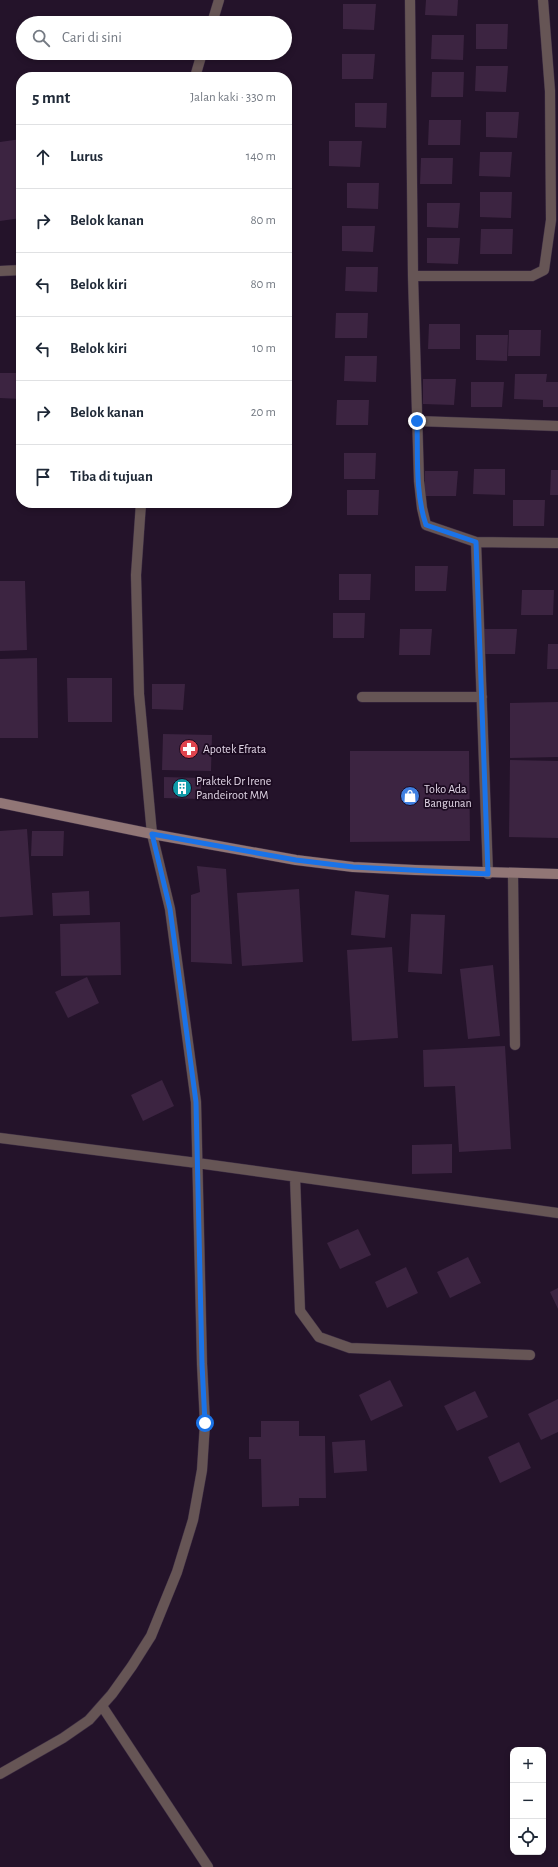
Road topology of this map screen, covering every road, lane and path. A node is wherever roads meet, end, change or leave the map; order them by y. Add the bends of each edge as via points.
1 (219, 0) edge
2 (410, 0) edge
3 (543, 0) edge
4 (214, 16) edge
5 (200, 60) edge
6 (196, 72) edge
7 (554, 91) edge
8 (555, 220) edge
9 (16, 270) edge
10 (0, 271) edge
11 (413, 276) junction
12 (417, 421) junction
13 (558, 426) edge
14 (140, 508) edge
15 (476, 542) junction
16 (558, 543) edge
17 (482, 696) junction
18 (362, 698) dead end
19 (0, 803) edge
20 (152, 834) junction
21 (488, 874) junction
22 (512, 874) junction
23 (558, 874) edge
24 (515, 1046) dead end
25 (0, 1138) edge
26 (197, 1163) junction
27 (295, 1177) junction
28 (558, 1214) edge
29 (530, 1355) dead end
30 (102, 1706) junction
31 (0, 1774) edge
32 (208, 1867) edge

1 - 4 street
2 - 11 street
3 - 7 street
5 - 6 street
7 - 8 street
8 - 11 street via 544,270 539,274
9 - 10 street
11 - 12 street
12 - 13 street
12 - 15 street via 419,481 426,525
14 - 20 street via 136,583 139,694
15 - 16 street
15 - 17 street
17 - 18 street
17 - 21 street
19 - 20 main road
20 - 21 main road via 296,860 353,867
20 - 26 street via 170,909 179,971 196,1102
21 - 22 main road
22 - 23 main road
22 - 24 street
25 - 26 street
26 - 27 street
26 - 30 street via 205,1423 202,1470 193,1520 177,1572 151,1636
27 - 28 street
27 - 29 street via 300,1312 319,1337 350,1348
30 - 31 street via 89,1720 63,1738
30 - 32 street

